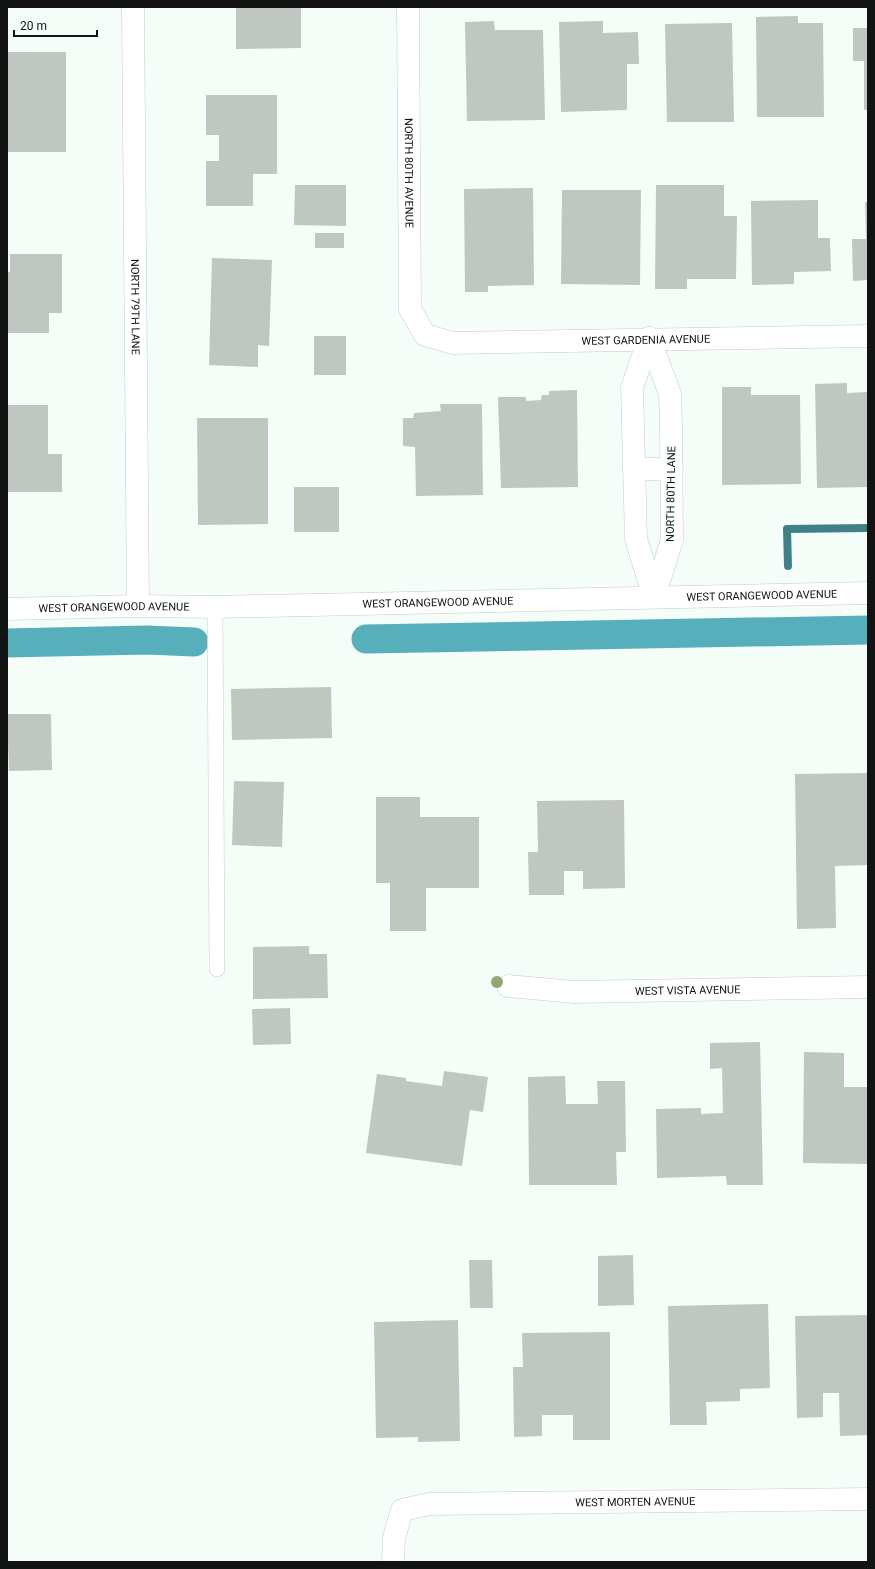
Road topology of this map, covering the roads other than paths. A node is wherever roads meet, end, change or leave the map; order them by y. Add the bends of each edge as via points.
1 (133, 7) edge
2 (408, 7) edge
3 (424, 335) joint
4 (868, 336) edge
5 (649, 338) junction
6 (634, 469) junction
7 (672, 469) junction
8 (868, 593) edge
9 (654, 597) junction
10 (138, 606) junction
11 (215, 607) junction
12 (7, 609) edge
13 (217, 969) dead end
14 (508, 986) dead end
15 (868, 987) edge
16 (868, 1499) edge
17 (393, 1562) edge

1 - 10 street, NORTH 79TH LANE
2 - 3 street, NORTH 80TH AVENUE via 410,309
3 - 5 street, WEST GARDENIA AVENUE via 453,343
4 - 5 street, WEST GARDENIA AVENUE
5 - 6 street via 632,388
5 - 7 street, NORTH 80TH LANE via 670,394
6 - 7 street
6 - 9 street via 636,539
7 - 9 street, NORTH 80TH LANE via 672,540
8 - 9 street, WEST ORANGEWOOD AVENUE
9 - 11 street, WEST ORANGEWOOD AVENUE
10 - 11 street, WEST ORANGEWOOD AVENUE
10 - 12 street, WEST ORANGEWOOD AVENUE
11 - 13 lane
14 - 15 street, WEST VISTA AVENUE via 574,992
16 - 17 street, WEST MORTEN AVENUE via 429,1504 402,1510 394,1538

